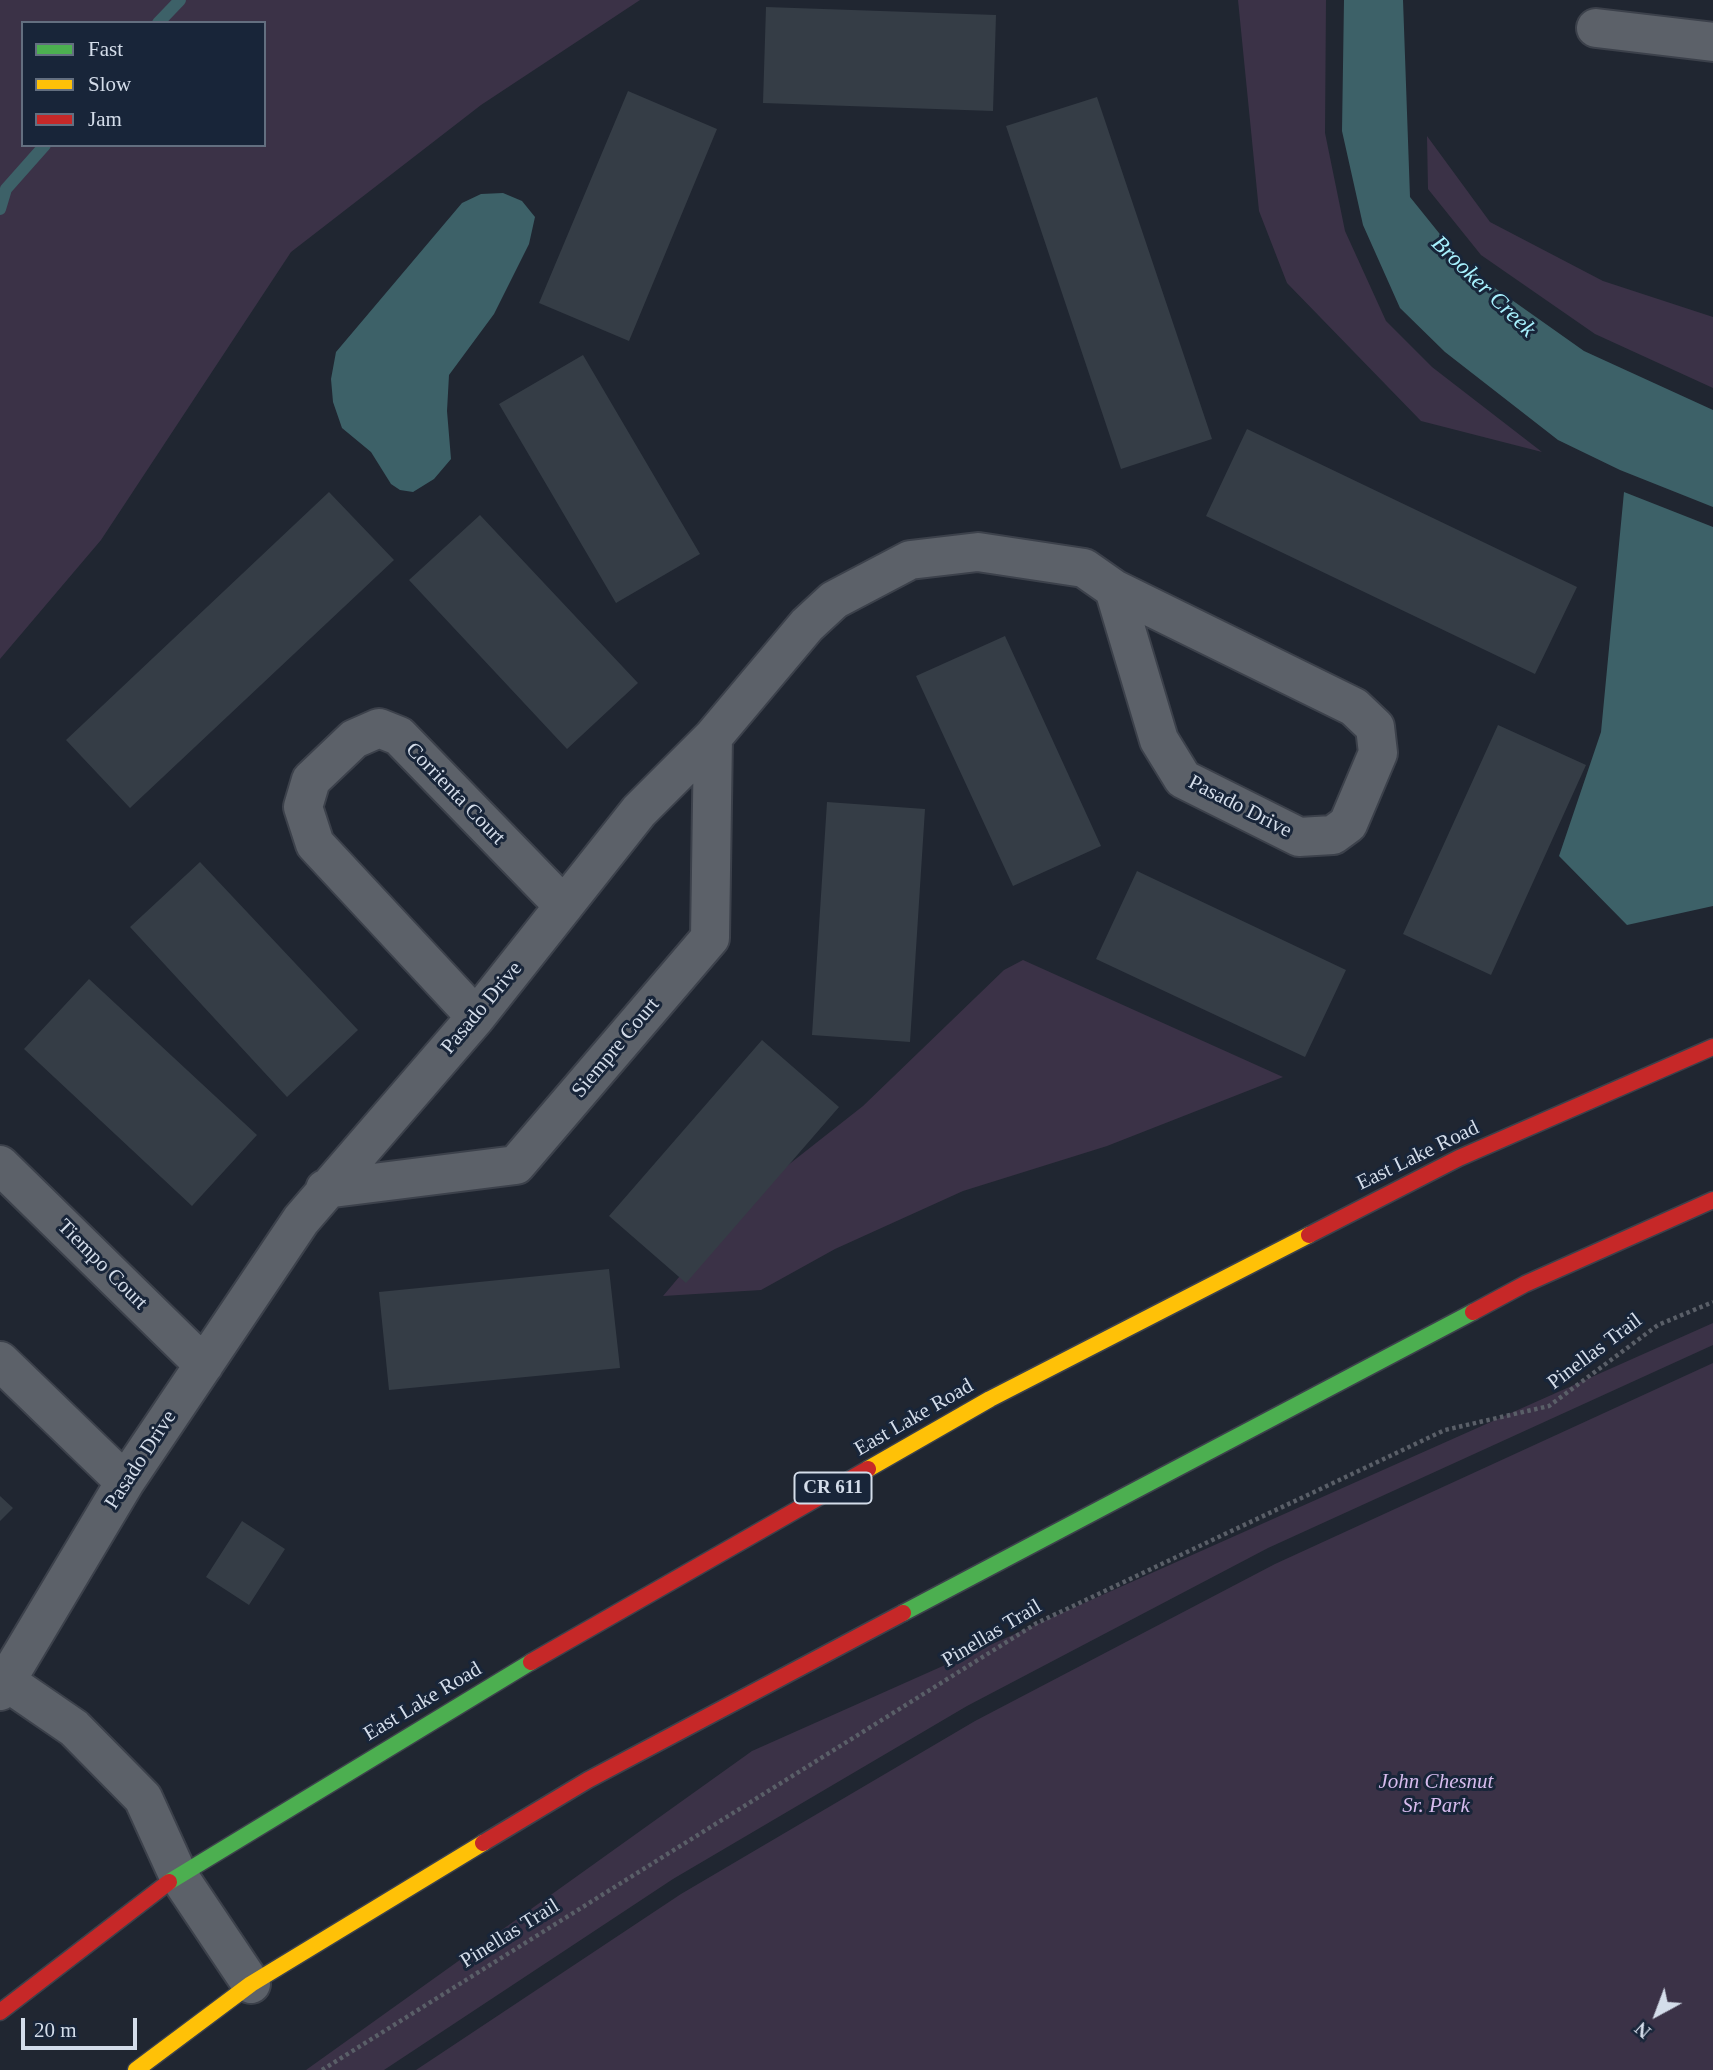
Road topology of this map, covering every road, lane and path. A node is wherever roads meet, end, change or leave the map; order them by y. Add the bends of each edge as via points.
1 (1596, 28) dead end
2 (1713, 42) edge
3 (1114, 589) junction
4 (713, 737) junction
5 (564, 906) junction
6 (476, 1017) junction
7 (1713, 1046) edge
8 (0, 1165) edge
9 (326, 1189) junction
10 (1713, 1200) edge
11 (1713, 1302) edge
12 (0, 1361) edge
13 (204, 1365) junction
14 (125, 1482) junction
15 (4, 1686) edge
16 (178, 1875) junction
17 (251, 1984) junction
18 (0, 2012) edge
19 (136, 2070) edge
20 (322, 2070) edge

1 - 2 street
3 - 3 street, Pasado Drive via 1354,707 1375,727 1378,753 1348,824 1333,835 1298,837 1182,779 1159,740
3 - 4 street, Pasado Drive via 1084,568 978,552 910,560 834,600 807,625
4 - 5 street, Pasado Drive via 639,811
4 - 9 street, Siempre Court via 710,937 516,1165
5 - 6 street, Pasado Drive
5 - 6 street, Corrienta Court via 399,736 379,728 354,739 311,779 303,807 315,844
6 - 9 street, Pasado Drive
7 - 16 main road, East Lake Road / CR 611 via 1459,1158 990,1399 523,1666
8 - 13 street, Tiempo Court
9 - 13 street, Pasado Drive
10 - 17 main road via 1525,1284 601,1773
11 - 20 path, Pinellas Trail via 1658,1325 1549,1406 1445,1430 1037,1623
12 - 14 street
13 - 14 street, Pasado Drive
14 - 15 street, Pasado Drive
15 - 16 street via 74,1728 143,1798
16 - 17 street
16 - 18 main road, East Lake Road / CR 611
17 - 19 main road

